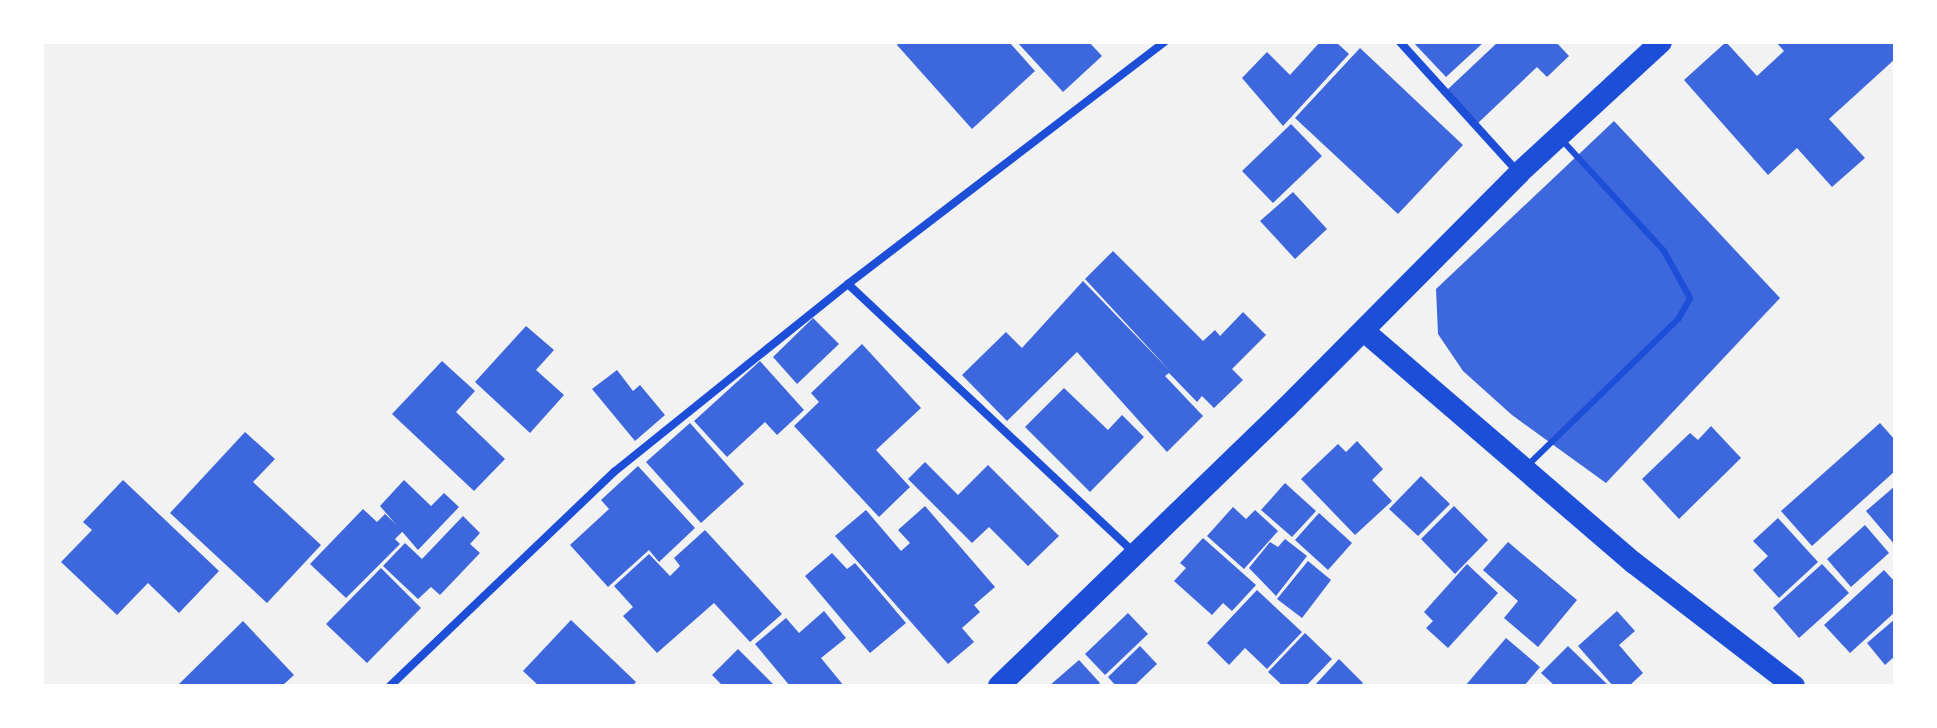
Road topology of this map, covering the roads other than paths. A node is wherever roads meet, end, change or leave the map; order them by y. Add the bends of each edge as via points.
1 (1165, 42) edge
2 (1400, 42) edge
3 (1661, 42) edge
4 (1559, 137) junction
5 (1519, 173) junction
6 (848, 284) junction
7 (1364, 331) junction
8 (1524, 470) junction
9 (1135, 554) junction
10 (390, 686) edge
11 (999, 686) edge
12 (1794, 686) edge

1 - 6 street
2 - 5 street
3 - 4 highway
4 - 5 highway
4 - 8 lane via 1664,251 1690,298 1679,318
5 - 7 highway
6 - 9 street
6 - 10 street via 614,472
7 - 8 highway
7 - 9 highway
8 - 12 highway
9 - 11 highway

